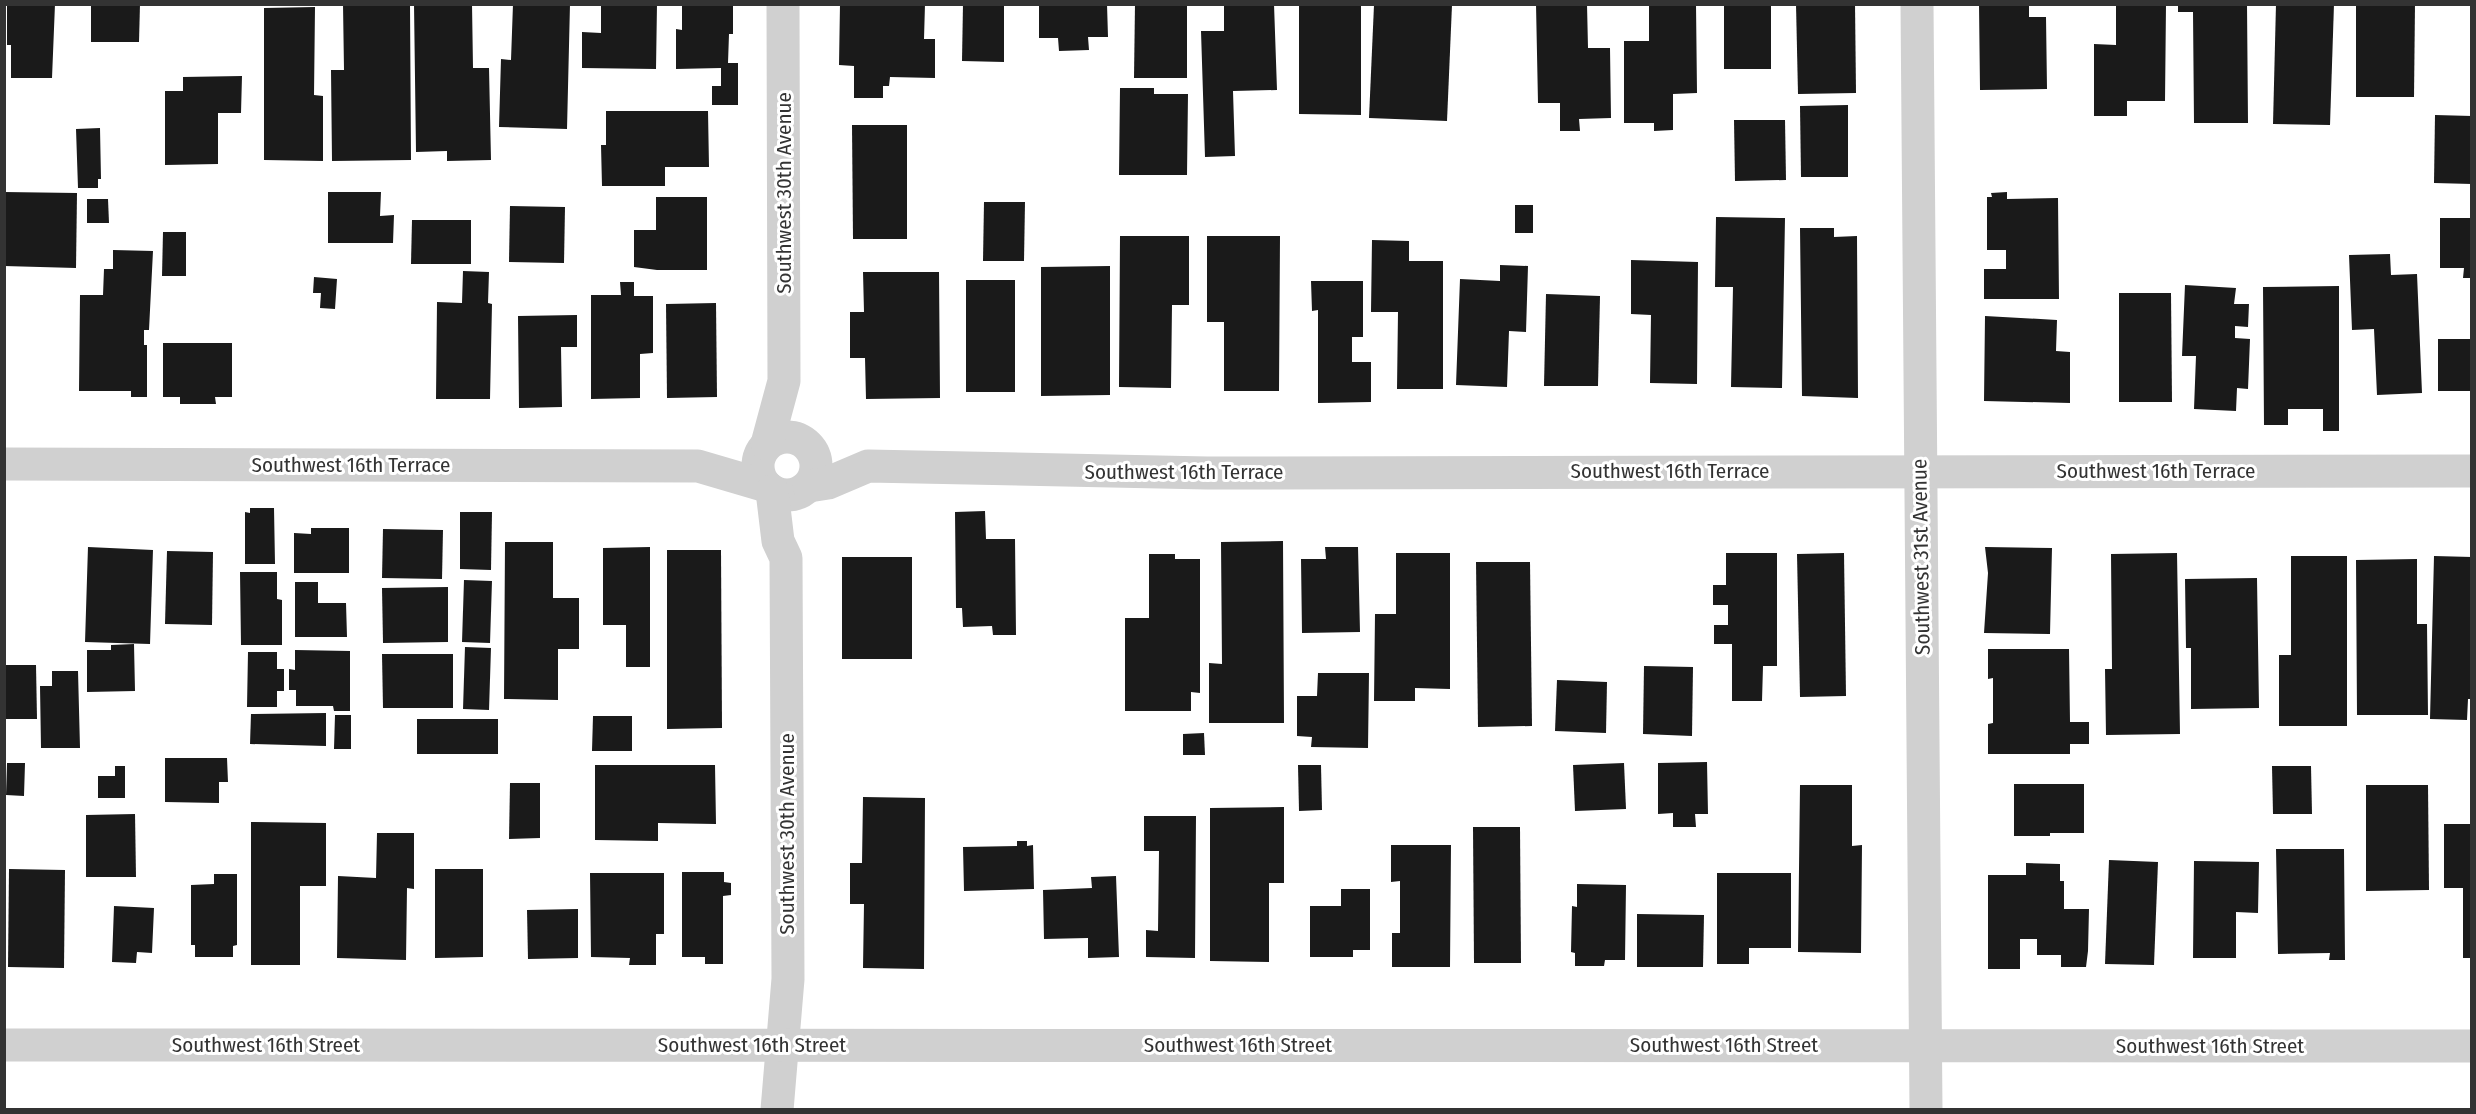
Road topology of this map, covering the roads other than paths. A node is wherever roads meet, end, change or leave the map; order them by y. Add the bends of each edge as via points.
1 (783, 4) edge
2 (1917, 4) edge
3 (784, 381) junction
4 (806, 443) junction
5 (765, 446) junction
6 (4, 464) edge
7 (698, 466) junction
8 (868, 466) junction
9 (1920, 471) junction
10 (2472, 471) edge
11 (769, 488) junction
12 (807, 488) junction
13 (786, 558) junction
14 (4, 1045) edge
15 (782, 1045) junction
16 (1927, 1045) junction
17 (2472, 1046) edge
18 (777, 1110) edge
19 (1926, 1110) edge

1 - 3 street, Southwest 30th Avenue
2 - 9 street, Southwest 31st Avenue
3 - 4 street, Southwest 30th Avenue
3 - 5 street, Southwest 30th Avenue
4 - 5 street via 785,437
4 - 8 street, Southwest 16th Terrace via 856,458
4 - 12 street via 817,461 814,479
5 - 7 street, Southwest 16th Terrace via 721,455
5 - 11 street via 758,468 760,478
6 - 7 street, Southwest 16th Terrace
7 - 11 street, Southwest 16th Terrace
8 - 9 street, Southwest 16th Terrace via 1139,473
8 - 12 street, Southwest 16th Terrace
9 - 10 street, Southwest 16th Terrace
9 - 16 street, Southwest 31st Avenue
11 - 12 street via 788,495
11 - 13 street, Southwest 30th Avenue via 778,542
12 - 13 street, Southwest 30th Avenue via 794,543
13 - 15 street, Southwest 30th Avenue via 788,978
14 - 15 street, Southwest 16th Street
15 - 16 street, Southwest 16th Street
15 - 18 street, Southwest 30th Avenue
16 - 17 street, Southwest 16th Street
16 - 19 street, Southwest 31st Avenue

